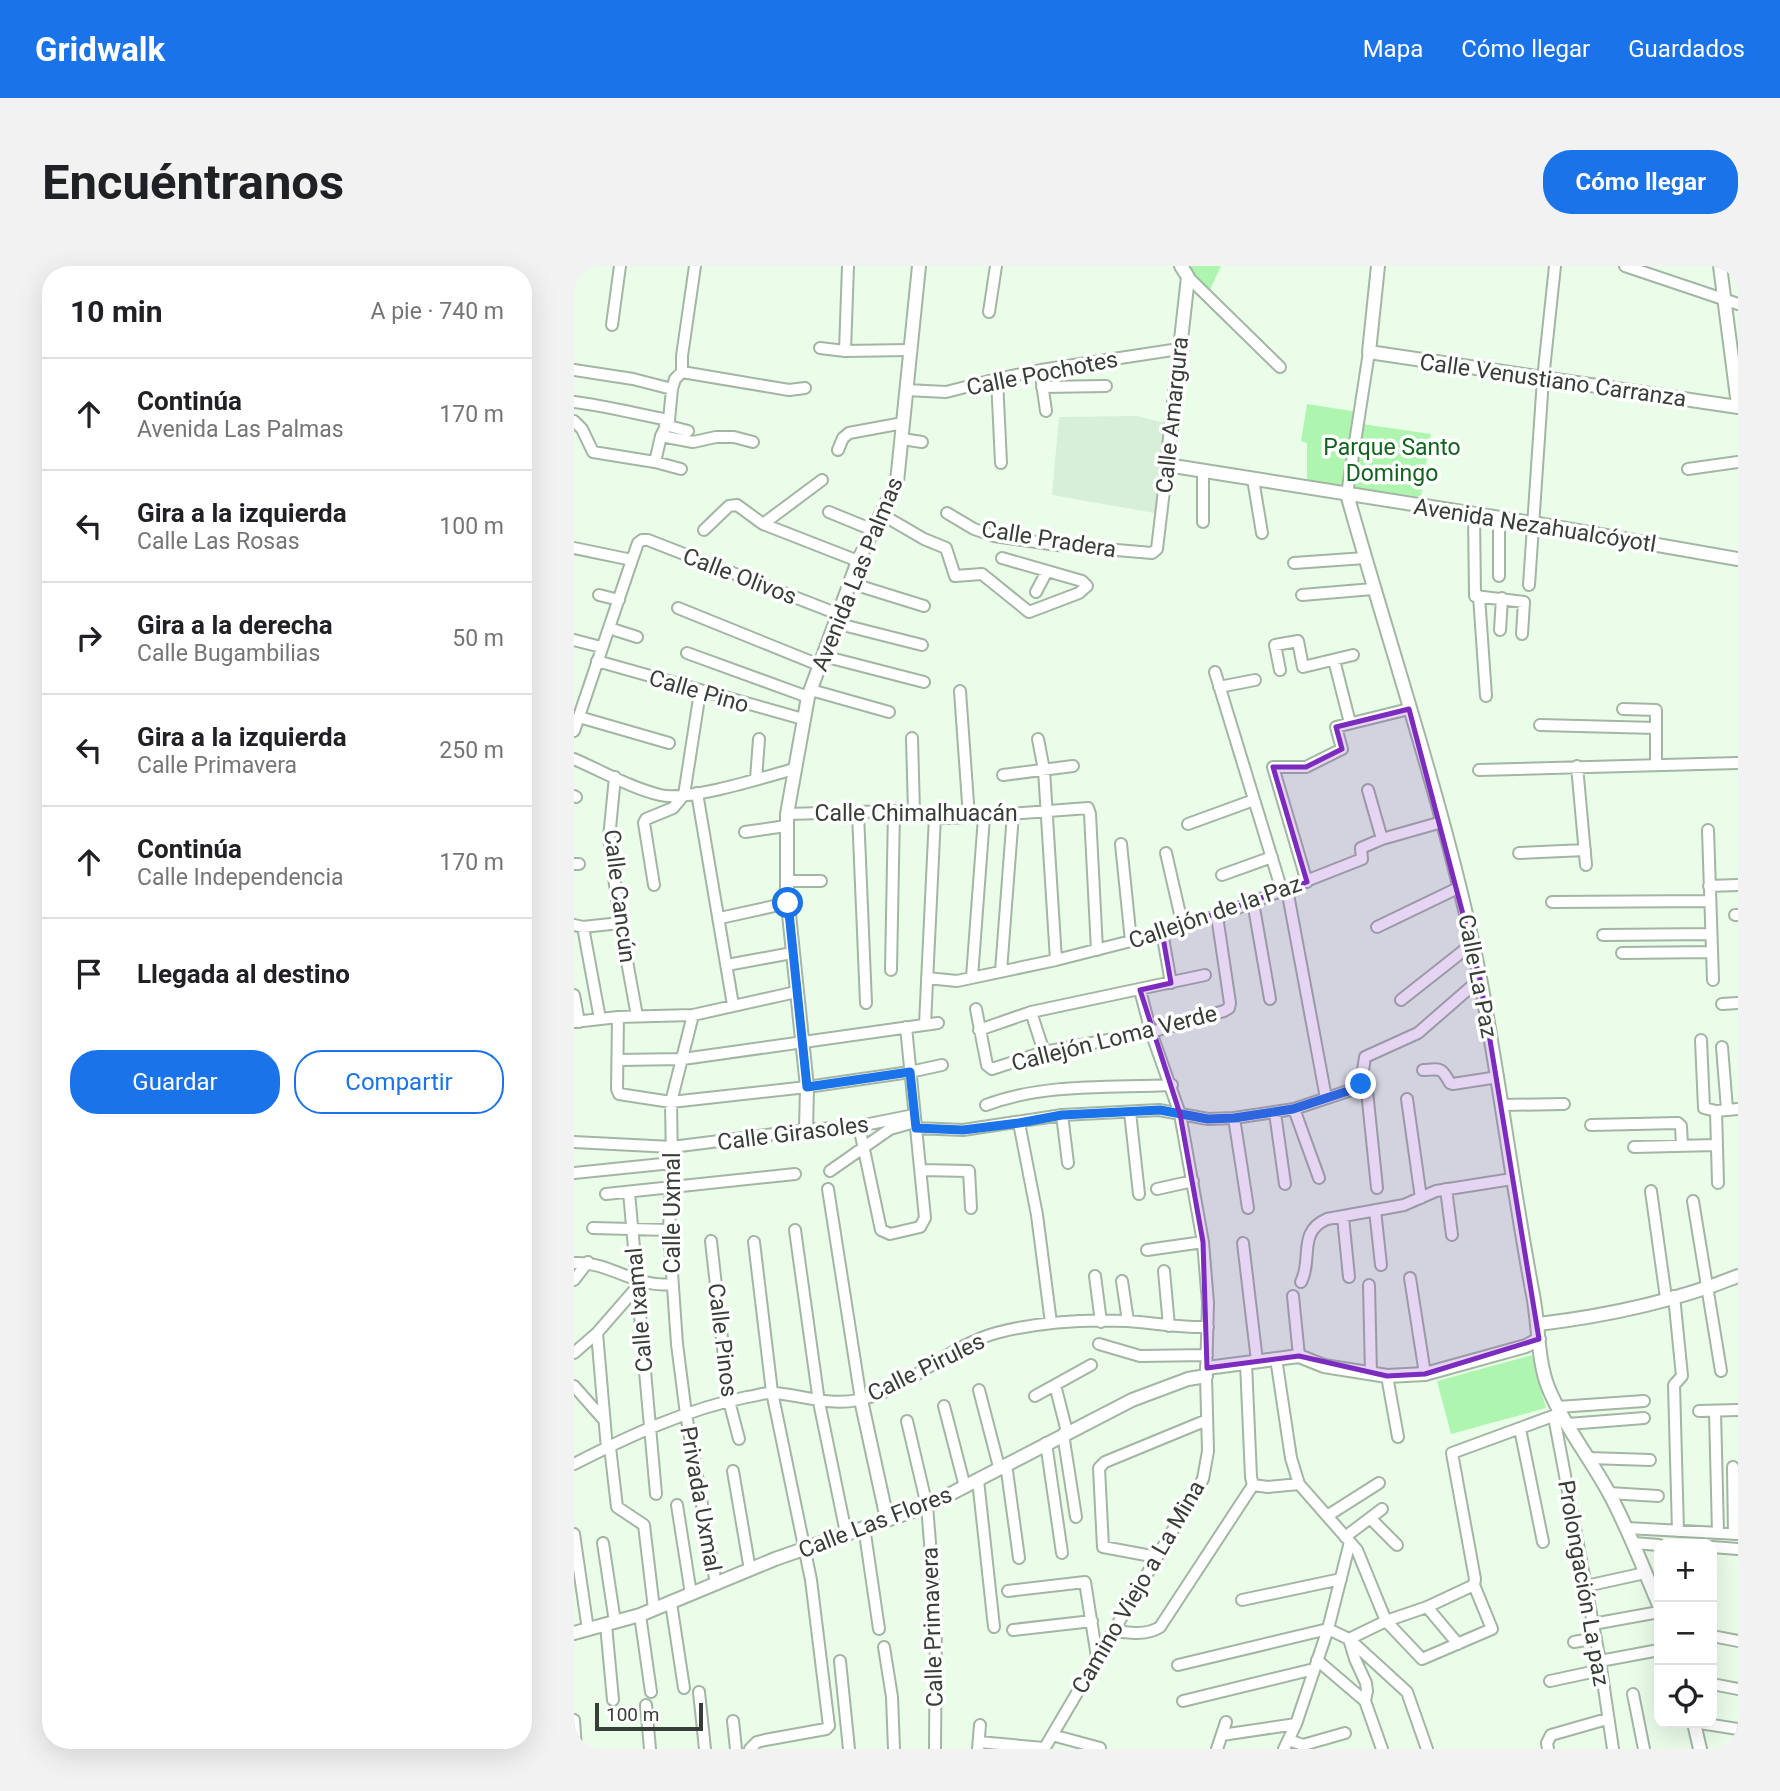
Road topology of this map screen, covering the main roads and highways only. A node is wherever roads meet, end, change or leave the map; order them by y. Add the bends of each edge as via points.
1 (919, 266) edge
2 (1378, 266) edge
3 (1720, 266) edge
4 (1184, 272) edge
5 (1738, 406) edge
6 (1167, 465) joint
7 (1347, 494) junction
8 (1738, 559) edge
9 (806, 1130) road end
10 (1738, 1276) edge
11 (1538, 1324) junction
12 (1539, 1339) junction
13 (861, 1400) road end
14 (887, 1519) junction
15 (1658, 1602) edge
16 (574, 1633) edge
17 (1695, 1728) edge
18 (1700, 1749) edge

1 - 9 main road, Avenida Las Palmas via 897,482 858,561 809,694 786,820 788,903 807,1087
2 - 5 main road, Calle Venustiano Carranza via 1369,352
3 - 5 main road
4 - 6 main road, Calle Amargura
6 - 7 main road, Avenida Nezahualcóyotl
7 - 8 main road, Avenida Nezahualcóyotl
7 - 11 main road, Calle La Paz via 1460,887 1503,1105
10 - 11 main road via 1586,1318
11 - 12 main road, Calle La Paz
12 - 14 main road, Calle Las Flores via 1425,1374 1371,1374 1324,1366 1299,1356 1207,1367 1065,1433 927,1506
12 - 15 main road, Calle La Paz via 1542,1366 1561,1415 1609,1493
13 - 14 main road
14 - 16 main road, Calle Las Flores via 640,1615
17 - 18 main road

